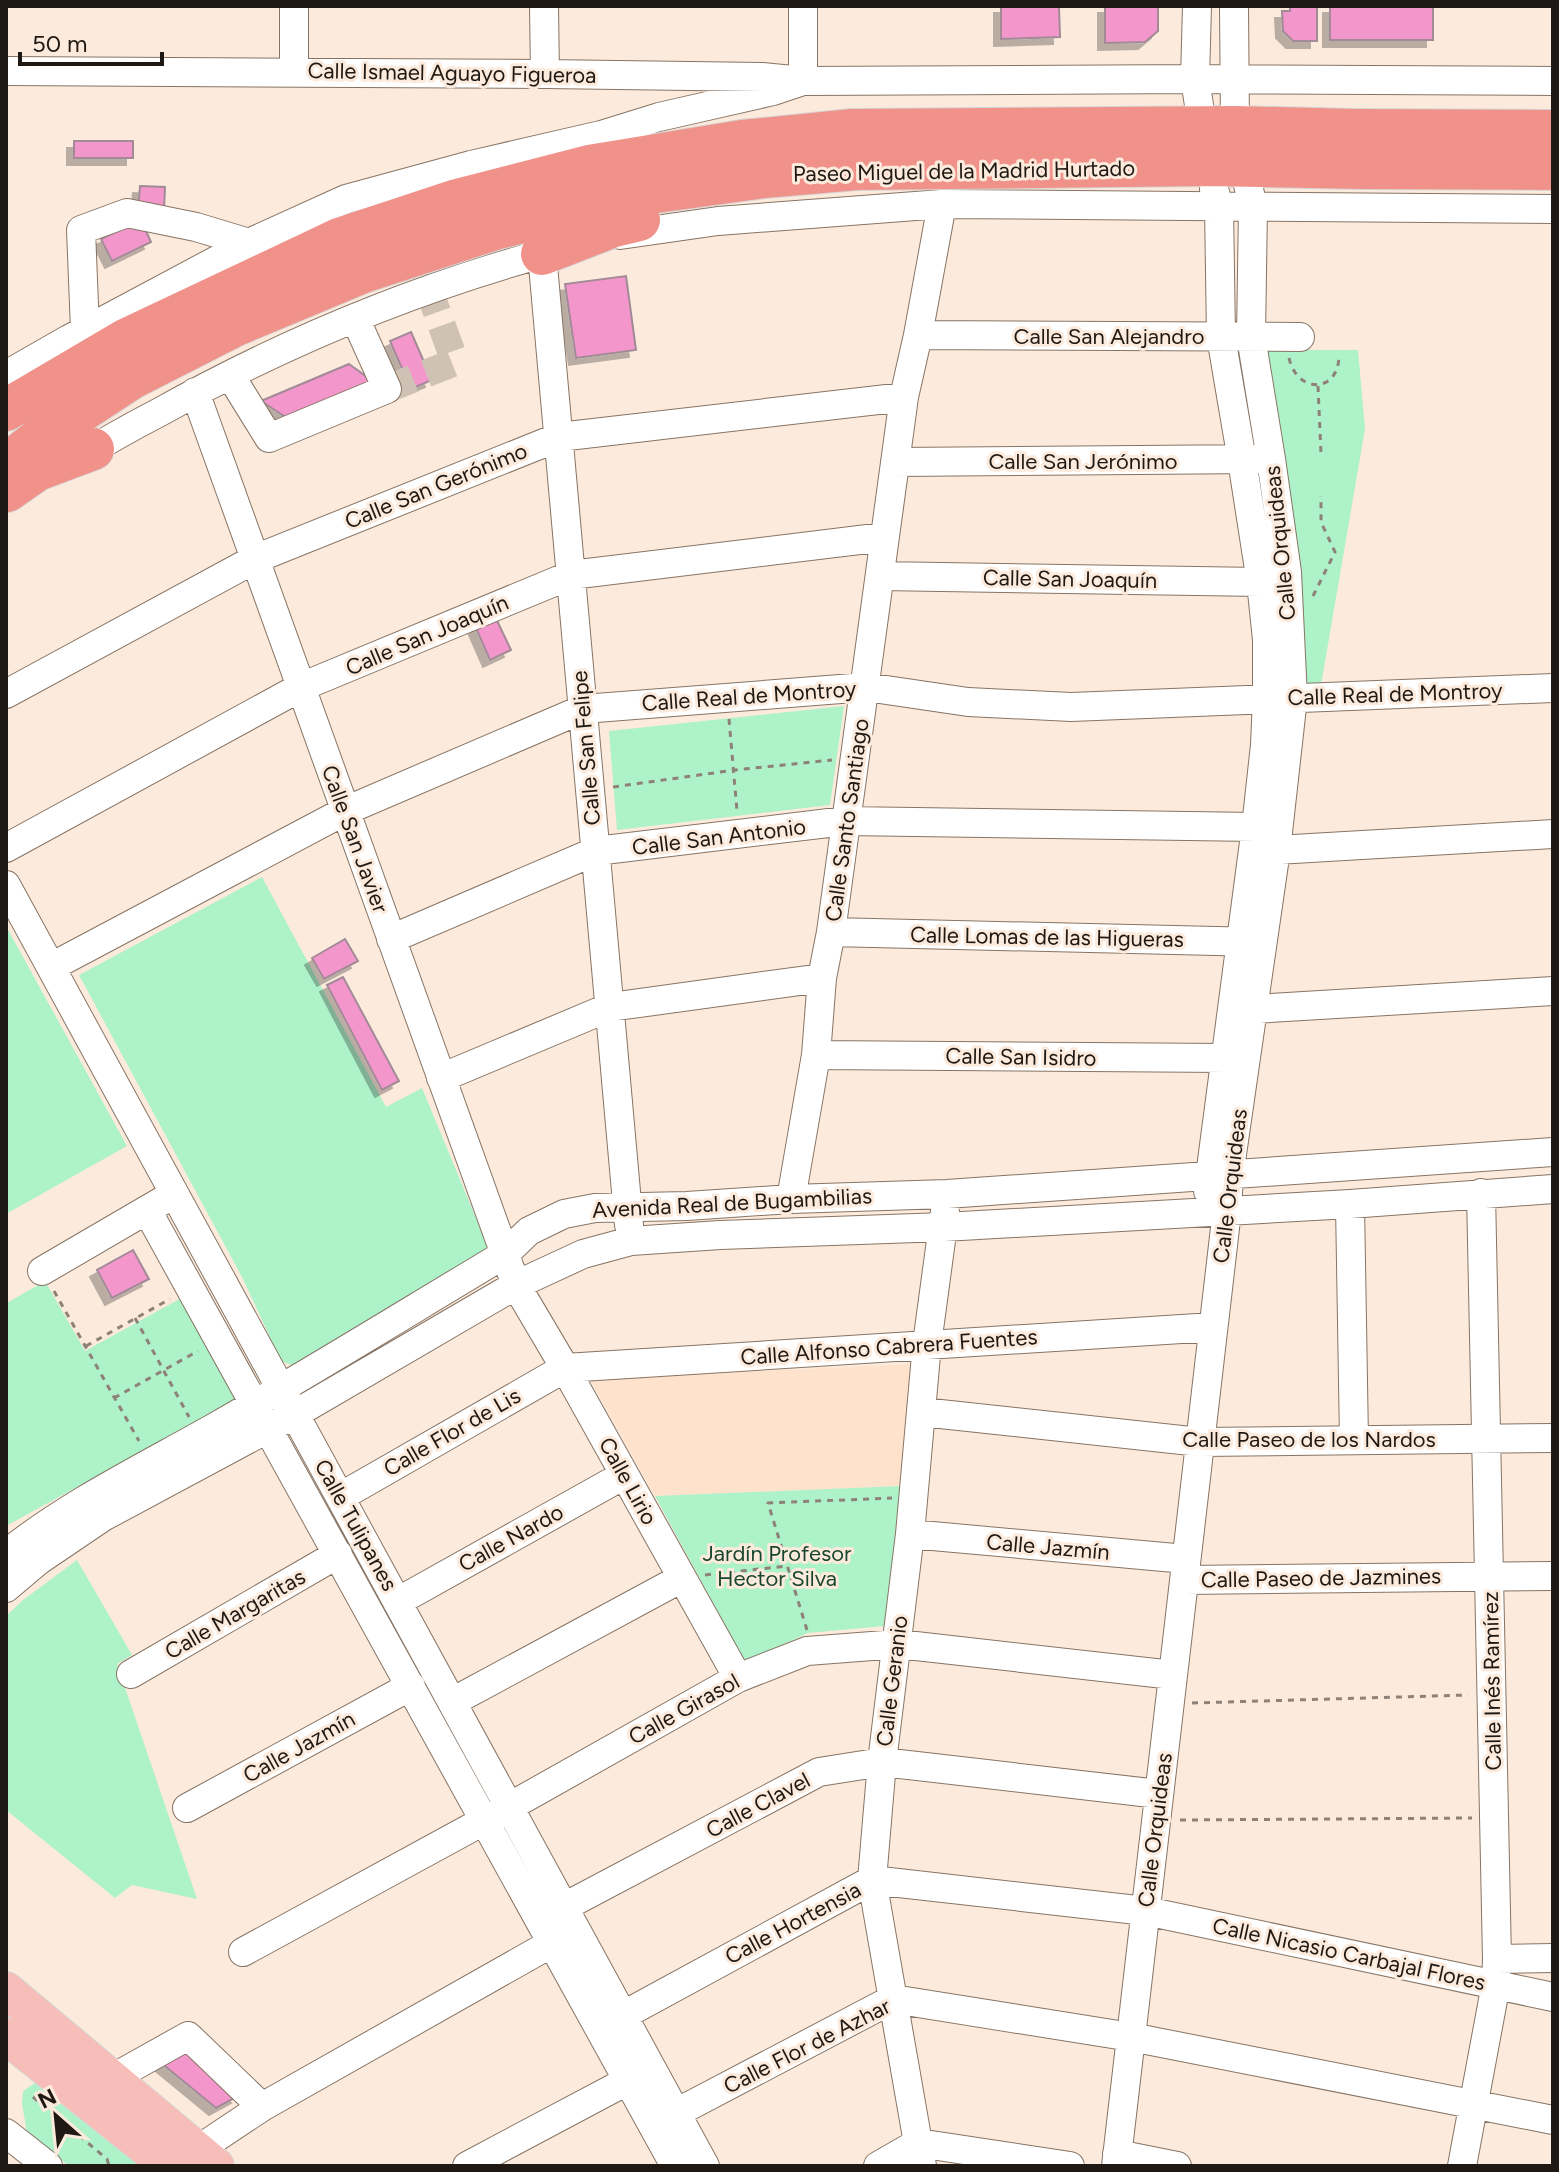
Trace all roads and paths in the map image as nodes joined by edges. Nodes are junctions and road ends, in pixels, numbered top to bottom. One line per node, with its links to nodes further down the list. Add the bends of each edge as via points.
1 (294, 6): 7 (street)
2 (544, 6): 8 (street)
3 (803, 6): 11 (street)
4 (1197, 6): 9 (street)
5 (1234, 6): 10 (street)
6 (6, 71): 7 (street, Calle Ismael Aguayo Figueroa)
7 (294, 72): 8 (street, Calle Ismael Aguayo Figueroa)
8 (545, 74): 11 (street, Calle Ismael Aguayo Figueroa)
9 (1195, 79): 10 (street); 11 (street); 17 (street)
10 (1234, 79): 12 (street); 17 (street)
11 (803, 81): 16 (street)
12 (1553, 81)
13 (1553, 107): 18 (highway, via 1393,118)
14 (991, 129): 16 (highway, via 851,113 746,115); 17 (highway, Paseo Miguel de la Madrid Hurtado); 41 (highway, Paseo Miguel de la Madrid Hurtado, via 852,130 742,141 589,166 457,200 339,239 246,282 125,340)
15 (1553, 131): 18 (highway, Paseo Miguel de la Madrid Hurtado)
16 (601, 135): 26 (street, via 346,199)
17 (1222, 146): 18 (highway, Paseo Miguel de la Madrid Hurtado); 19 (highway, Paseo Miguel de la Madrid Hurtado); 23 (street, Calle Orquideas); 24 (street, Calle Orquideas)
18 (1358, 149): 20 (highway, Paseo Miguel de la Madrid Hurtado); 21 (highway, via 1433,181)
19 (857, 169): 27 (highway, via 614,226); 48 (highway, Paseo Miguel de la Madrid Hurtado, via 627,196 498,228 363,272 236,325 132,378)
20 (1553, 169)
21 (1553, 189)
22 (942, 204): 23 (street); 27 (street, via 718,221 601,238); 30 (street, Calle Santo Santiago)
23 (1219, 206): 24 (street); 31 (street, Calle Orquideas)
24 (1253, 207): 25 (street); 32 (street, Calle Orquideas)
25 (1553, 209)
26 (249, 243): 29 (street); 29 (street, via 127,213 81,230)
27 (542, 254): 28 (street); 42 (street, Calle San Felipe)
28 (355, 318): 36 (street); 36 (street, via 387,389 269,438)
29 (77, 334): 35 (street); 37 (highway)
30 (918, 335): 31 (street, Calle San Alejandro); 40 (street, Calle Santo Santiago)
31 (1221, 337): 32 (street, Calle San Alejandro); 46 (street, Calle Orquideas)
32 (1251, 337): 33 (street, Calle San Alejandro); 45 (street, Calle Orquideas)
33 (1294, 346): 38 (path, via 1291,367 1298,377)
34 (1339, 355): 38 (path, via 1336,374)
35 (6, 375)
36 (230, 375): 39 (street)
37 (6, 386)
38 (1318, 386): 44 (path)
39 (195, 392): 43 (street); 53 (street, Calle San Javier)
40 (904, 397): 42 (street, Calle San Gerónimo); 47 (street, Calle Santo Santiago)
41 (6, 410)
42 (559, 437): 53 (street, Calle San Gerónimo); 54 (street, Calle San Felipe)
43 (93, 449): 49 (highway, via 37,470); 51 (street)
44 (1321, 454)
45 (1271, 459): 46 (street, Calle San Jerónimo); 62 (street, Calle Orquideas, via 1287,572)
46 (1242, 460): 47 (street, Calle San Jerónimo); 56 (street, Calle Orquideas)
47 (895, 462): 52 (street, Calle Santo Santiago)
48 (6, 465)
49 (6, 491)
50 (1321, 496): 57 (path, via 1321,522 1335,552)
51 (6, 509)
52 (884, 537): 54 (street, Calle San Joaquín); 55 (street, Calle Santo Santiago)
53 (255, 559): 58 (street, Calle San Javier); 61 (street, Calle San Gerónimo)
54 (571, 575): 58 (street, Calle San Joaquín); 63 (street, Calle San Felipe)
55 (880, 576): 56 (street, Calle San Joaquín); 59 (street, Calle Santo Santiago)
56 (1261, 582): 62 (street, Calle Orquideas)
57 (1313, 596)
58 (301, 687): 68 (street, Calle San Javier); 73 (street, Calle San Joaquín)
59 (866, 687): 62 (street, Calle Real de Montroy, via 968,702 1071,707); 63 (street, Calle Real de Montroy); 69 (street, Calle Santo Santiago)
60 (1553, 688): 62 (street, Calle Real de Montroy)
61 (6, 694)
62 (1280, 698): 71 (street, Calle Orquideas, via 1265,745); 74 (street, Calle Orquideas)
63 (583, 709): 68 (street, Calle Real de Montroy); 75 (street, Calle San Felipe)
64 (728, 711): 66 (path)
65 (842, 759): 66 (path)
66 (735, 770): 67 (path); 70 (path)
67 (609, 788)
68 (345, 811): 78 (street, Calle San Javier); 80 (street, Calle Real de Montroy)
69 (845, 821): 71 (street, Calle San Antonio); 75 (street, Calle San Antonio); 77 (street, Calle Santo Santiago)
70 (738, 822)
71 (1256, 827): 79 (street, Calle Orquideas)
72 (1553, 834): 74 (street)
73 (6, 848)
74 (1276, 850): 79 (street, Calle Orquideas)
75 (596, 851): 78 (street, Calle San Antonio); 83 (street, Calle San Felipe)
76 (6, 885): 80 (street, Calle Tulipanes)
77 (831, 932): 79 (street, Calle Lomas de las Higueras); 81 (street, Calle Santo Santiago)
78 (391, 939): 87 (street, Calle San Javier)
79 (1251, 941): 84 (street, Calle Orquideas); 86 (street, Calle Orquideas)
80 (51, 967): 92 (street, Calle Tulipanes)
81 (822, 978): 83 (street); 85 (street, Calle Santo Santiago)
82 (1553, 991): 84 (street)
83 (610, 1007): 87 (street); 96 (street, Calle San Felipe)
84 (1254, 1009): 89 (street, Calle Orquideas)
85 (816, 1055): 86 (street, Calle San Isidro); 94 (street, Calle Santo Santiago)
86 (1227, 1058): 89 (street, Calle Orquideas)
87 (441, 1078): 101 (street, Calle San Javier)
88 (1553, 1152): 89 (street, Avenida Real de Bugambilias)
89 (1219, 1176): 93 (street, Avenida Real de Bugambilias); 98 (street, Calle Orquideas)
90 (1553, 1189): 91 (street, Avenida Real de Bugambilias)
91 (1481, 1193): 95 (street, Avenida Real de Bugambilias); 118 (street, Calle Inés Ramírez)
92 (175, 1194): 97 (street); 113 (street, Calle Tulipanes)
93 (947, 1194): 94 (street, Avenida Real de Bugambilias); 99 (street, Calle Geranio)
94 (791, 1199): 96 (street, Avenida Real de Bugambilias)
95 (1350, 1204): 98 (street, Avenida Real de Bugambilias); 120 (street)
96 (628, 1208): 100 (street, Calle San Felipe); 101 (street, Avenida Real de Bugambilias, via 564,1214 529,1231)
97 (147, 1210): 102 (street); 104 (street, Calle Tulipanes)
98 (1217, 1212): 99 (street, Avenida Real de Bugambilias); 106 (street, Calle Orquideas)
99 (944, 1227): 100 (street, Avenida Real de Bugambilias); 107 (street, Calle Geranio)
100 (631, 1241): 103 (street, Avenida Real de Bugambilias, via 583,1254)
101 (505, 1254): 103 (street, Calle San Javier); 113 (street, Avenida Real de Bugambilias)
102 (42, 1271): 108 (path)
103 (516, 1285): 110 (street, Calle Lirio); 113 (street, Avenida Real de Bugambilias)
104 (191, 1287): 105 (path); 115 (street, Calle Tulipanes)
105 (135, 1318): 108 (path); 111 (path)
106 (1213, 1327): 107 (street, Calle Alfonso Cabrera Fuentes); 121 (street, Calle Orquideas)
107 (927, 1344): 110 (street, Calle Alfonso Cabrera Fuentes); 114 (street, Calle Geranio)
108 (85, 1346): 112 (path)
109 (198, 1351): 111 (path)
110 (565, 1368): 122 (street, Calle Lirio); 123 (street, Calle Flor de Lis)
111 (164, 1370): 112 (path); 116 (path)
112 (114, 1398): 119 (path)
113 (288, 1401): 115 (street, Avenida Real de Bugambilias); 123 (street, Calle Tulipanes)
114 (922, 1412): 121 (street, Calle Paseo de los Nardos); 126 (street, Calle Geranio)
115 (261, 1416): 125 (street, Avenida Real de Bugambilias); 128 (street, Calle Tulipanes)
116 (195, 1427)
117 (1553, 1438): 118 (street, Calle Paseo de los Nardos)
118 (1486, 1439): 120 (street, Calle Paseo de los Nardos); 132 (street, Calle Inés Ramírez)
119 (138, 1440)
120 (1354, 1440): 121 (street, Calle Paseo de los Nardos)
121 (1200, 1442): 130 (street, Calle Orquideas)
122 (624, 1475): 133 (street, Calle Lirio); 135 (street, Calle Nardo)
123 (340, 1497): 135 (street, Calle Tulipanes)
124 (900, 1497): 129 (path, via 768,1503)
125 (84, 1515): 127 (street, Avenida Real de Bugambilias, via 30,1535); 134 (street, Avenida Real de Bugambilias)
126 (910, 1534): 130 (street, Calle Jazmín); 137 (street, Calle Geranio)
127 (6, 1554)
128 (338, 1554): 138 (street, Calle Margaritas); 141 (street, Calle Tulipanes)
129 (787, 1566): 133 (path); 136 (path)
130 (1185, 1570): 132 (street, Calle Paseo de Jazmines); 139 (street, Calle Orquideas)
131 (1553, 1576): 132 (street, Calle Paseo de Jazmines)
132 (1489, 1577): 142 (street, Calle Inés Ramírez)
133 (682, 1578): 140 (street, Calle Lirio); 143 (street)
134 (6, 1588)
135 (397, 1602): 143 (street, Calle Tulipanes)
136 (808, 1633)
137 (898, 1644): 139 (street, Calle Girasol); 140 (street, Calle Girasol, via 807,1651); 145 (street, Calle Geranio)
138 (131, 1674)
139 (1173, 1675): 144 (street, Calle Orquideas)
140 (738, 1678): 148 (street, Calle Girasol)
141 (411, 1686): 147 (street, Calle Jazmín); 148 (street, Calle Tulipanes)
142 (1492, 1694): 144 (path); 149 (street, Calle Inés Ramírez)
143 (452, 1702): 148 (street, Calle Tulipanes)
144 (1170, 1704): 146 (street, Calle Orquideas)
145 (882, 1762): 146 (street, Calle Clavel); 150 (street, Calle Geranio); 151 (street, Calle Clavel, via 819,1772)
146 (1157, 1807): 149 (path); 152 (street, Calle Orquideas)
147 (187, 1808)
148 (497, 1813): 151 (street, Calle Tulipanes); 153 (street, Calle Tulipanes); 154 (street, Calle Girasol)
149 (1495, 1818): 156 (street, Calle Inés Ramírez)
150 (872, 1880): 152 (street, Calle Hortensia); 159 (street, Calle Geranio); 160 (street, Calle Hortensia)
151 (564, 1907): 160 (street, Calle Tulipanes)
152 (1146, 1911): 156 (street, Calle Nicasio Carbajal Flores); 162 (street, Calle Orquideas)
153 (552, 1943): 160 (street, Calle Tulipanes); 167 (street)
154 (243, 1952)
155 (1553, 1958): 156 (street)
156 (1497, 1972): 158 (street, Calle Nicasio Carbajal Flores); 166 (street, Calle Inés Ramírez)
157 (6, 1990): 164 (main road)
158 (1553, 1997)
159 (893, 1999): 162 (street, Calle Flor de Azhar); 168 (street, Calle Flor de Azhar); 171 (street, Calle Geranio)
160 (611, 2022): 163 (street, Calle Tulipanes)
161 (6, 2036): 173 (main road)
162 (1131, 2037): 166 (street, Calle Flor de Azhar); 172 (street, Calle Orquideas)
163 (640, 2074): 168 (street, Calle Tulipanes); 176 (street); 177 (street, Calle Tulipanes)
164 (113, 2078): 167 (street, via 188,2036); 173 (main road)
165 (33, 2097): 175 (path)
166 (1475, 2104): 169 (street, Calle Flor de Azhar); 182 (street, Calle Inés Ramírez)
167 (262, 2107): 173 (street)
168 (676, 2113): 178 (street, Calle Tulipanes)
169 (1553, 2120)
170 (6, 2133): 174 (street)
171 (920, 2154): 179 (street); 180 (street)
172 (1116, 2160): 181 (street)
173 (188, 2162)
174 (48, 2166)
175 (109, 2166)
176 (467, 2166)
177 (675, 2166)
178 (705, 2166)
179 (878, 2166)
180 (1070, 2166)
181 (1177, 2166)
182 (1462, 2166)

